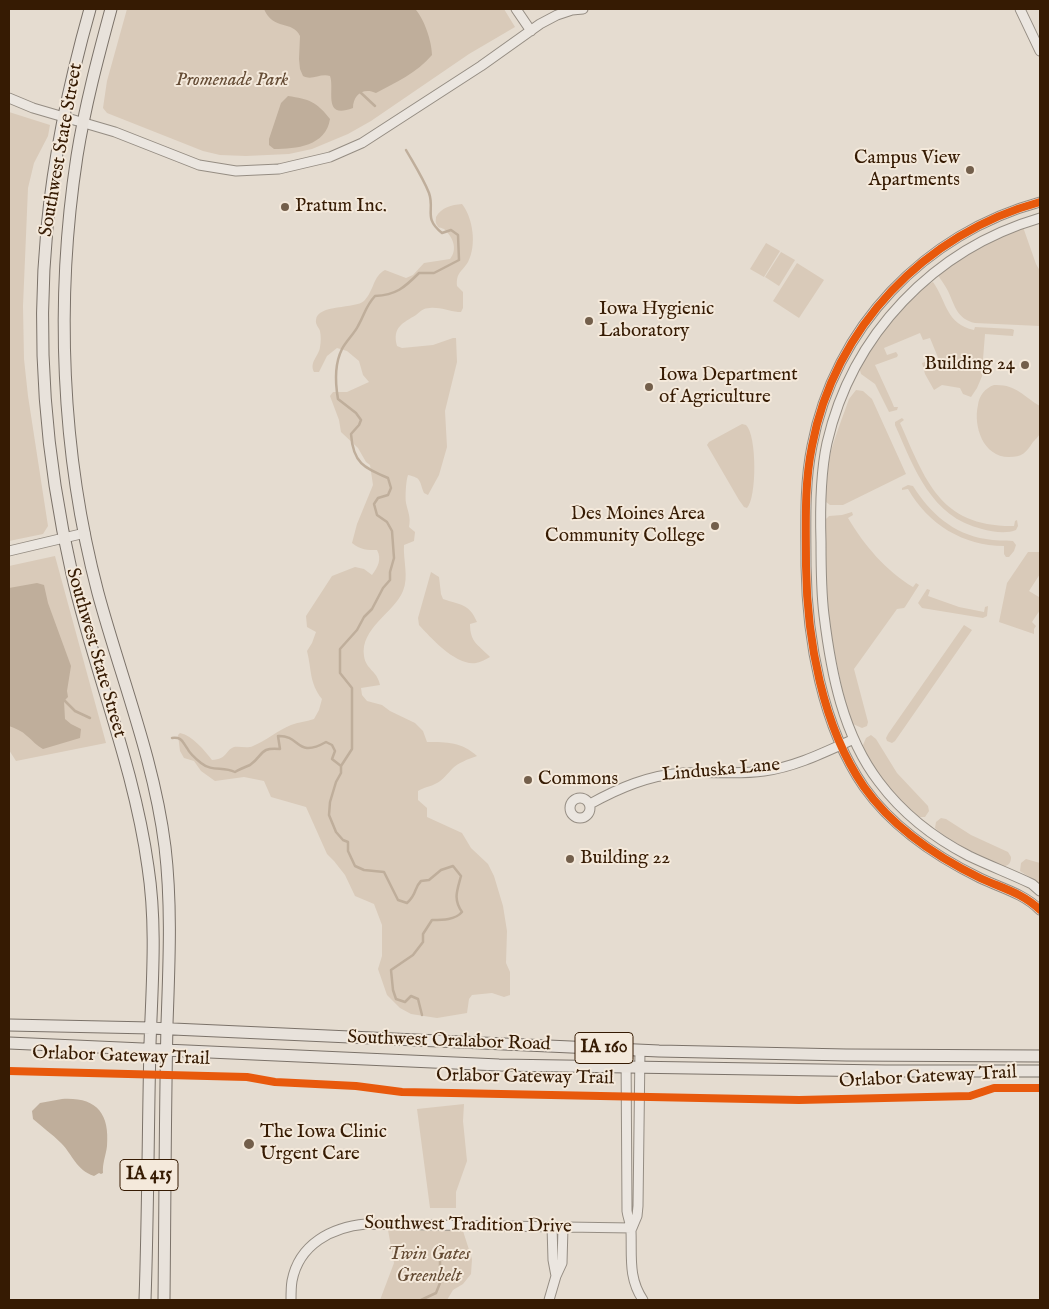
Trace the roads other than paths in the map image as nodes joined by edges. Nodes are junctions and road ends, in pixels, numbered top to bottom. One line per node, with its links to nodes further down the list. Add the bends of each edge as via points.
1 (90, 9): 12 (main road, Southwest State Street)
2 (106, 9): 9 (main road)
3 (111, 9): 9 (main road, Southwest State Street)
4 (516, 9): 8 (street)
5 (572, 9): 6 (street); 8 (street)
6 (583, 9)
7 (1020, 9): 10 (street)
8 (531, 31): 13 (street, via 362,143 330,157 293,167 263,171 212,168 185,161)
9 (103, 37): 13 (main road, Southwest State Street)
10 (1040, 50)
11 (9, 98): 12 (street)
12 (64, 116): 13 (street); 17 (main road, Southwest State Street, via 53,178 43,279 48,434)
13 (83, 121): 16 (main road, Southwest State Street, via 69,219 64,351 72,449)
14 (1040, 202): 20 (street, via 1004,214 962,235 906,276 862,327 825,397 814,432 808,473 806,579 816,660)
15 (1040, 218): 19 (street, via 1006,229 955,256 916,287 884,322 863,352 840,401 822,475 821,581 831,660)
16 (85, 533): 17 (street); 26 (main road, Southwest State Street, via 98,594 144,744 162,829 169,884)
17 (64, 538): 18 (street); 25 (main road, Southwest State Street, via 85,624 131,779 145,847 154,918)
18 (9, 550)
19 (854, 739): 20 (street, Linduska Lane); 22 (street, via 882,787 926,829 956,849 1032,884)
20 (840, 745): 21 (street, Linduska Lane, via 762,772 685,773 646,779); 23 (street, via 865,788 903,830 949,862 1015,892)
21 (590, 804)
22 (1040, 891)
23 (1040, 910)
24 (9, 1025): 25 (main road, Southwest Oralabor Road)
25 (151, 1028): 26 (main road, Southwest Oralabor Road); 28 (main road, Southwest State Street)
26 (167, 1029): 29 (main road, Southwest Oralabor Road / IA 160); 30 (main road, Southwest State Street / IA 415)
27 (9, 1043): 28 (main road, Southwest Oralabor Road)
28 (150, 1049): 30 (main road, Southwest Oralabor Road / IA 160); 40 (main road, Southwest State Street / IA 415)
29 (626, 1049): 31 (main road, Southwest Oralabor Road / IA 160); 33 (street)
30 (168, 1050): 33 (main road, Southwest Oralabor Road / IA 160, via 499,1065); 41 (main road, Southwest State Street / IA 415)
31 (640, 1050): 32 (main road, Southwest Oralabor Road / IA 160); 34 (street)
32 (1040, 1056)
33 (626, 1067): 34 (main road, Southwest Oralabor Road / IA 160); 38 (street, via 627,1211)
34 (640, 1068): 35 (main road, Southwest Oralabor Road / IA 160); 38 (street, via 638,1206)
35 (1040, 1071)
36 (552, 1226): 37 (street, Southwest Tradition Drive); 39 (street); 42 (street, Southwest Tradition Drive, via 346,1226 313,1243 300,1259 292,1280)
37 (563, 1227): 38 (street, Southwest Tradition Drive); 39 (street, via 562,1263)
38 (632, 1228): 44 (street, via 631,1266 636,1290)
39 (556, 1276): 43 (street)
40 (145, 1300)
41 (164, 1300)
42 (291, 1300)
43 (549, 1300)
44 (643, 1300)

